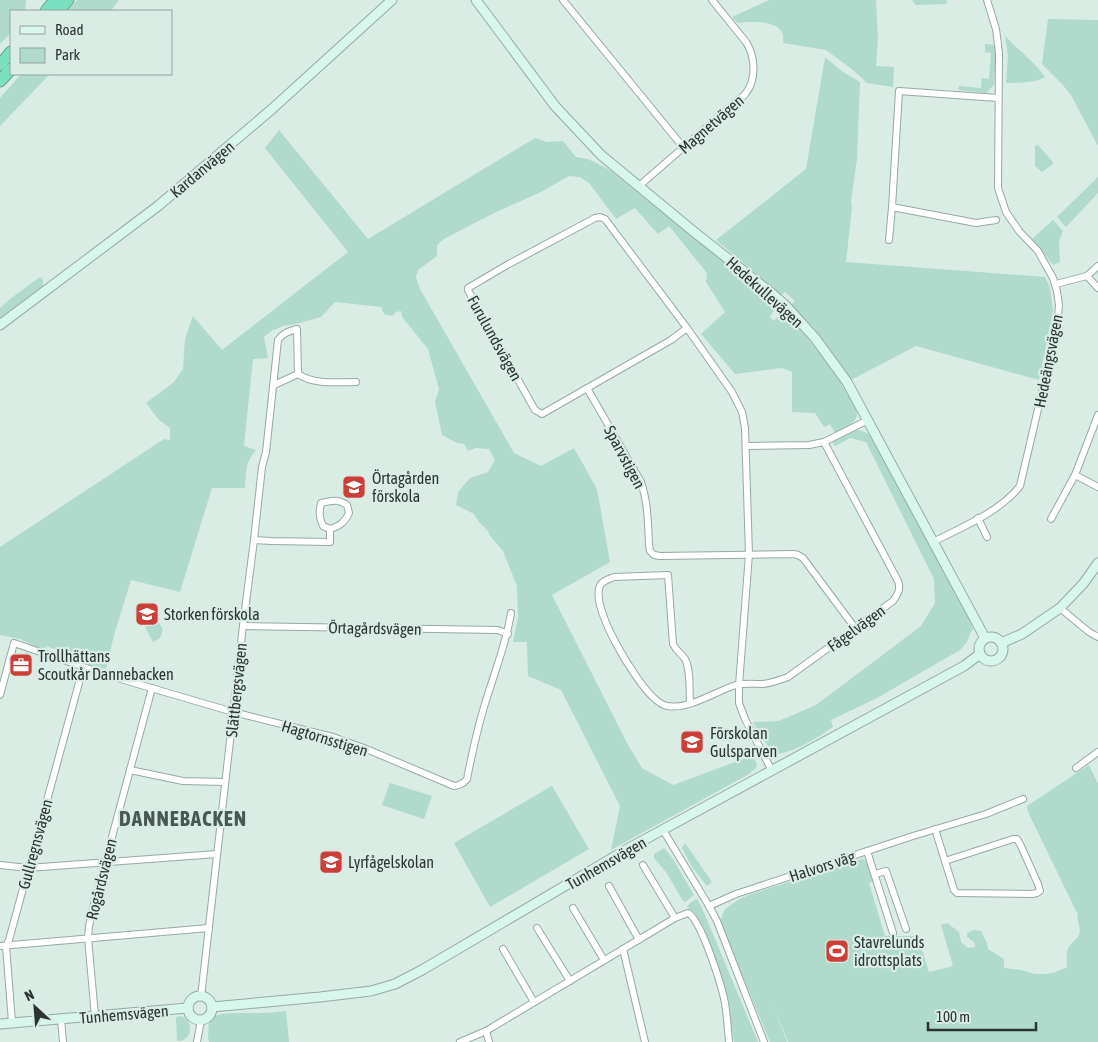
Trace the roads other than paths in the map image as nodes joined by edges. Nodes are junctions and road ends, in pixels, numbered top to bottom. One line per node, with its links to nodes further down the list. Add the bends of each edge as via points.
1 (55, 0): 8 (highway)
2 (68, 0): 9 (highway)
3 (392, 0): 24 (street, Kardanvägen, via 158,206)
4 (476, 0): 16 (street, Hedekullevägen, via 578,132)
5 (563, 0): 15 (street)
6 (712, 0): 15 (street, Magnetvägen, via 750,48 753,71 747,92)
7 (987, 0): 14 (street, Hedeängsvägen, via 998,40)
8 (47, 10)
9 (60, 10)
10 (10, 53): 11 (highway)
11 (0, 65)
12 (10, 70): 13 (highway)
13 (0, 82)
14 (998, 98): 17 (street, via 900,91); 22 (street, Hedeängsvägen, via 997,176 1002,201 1006,212 1038,252)
15 (684, 147): 16 (street, Magnetvägen)
16 (639, 186): 31 (street, Hedekullevägen, via 785,305 831,359)
17 (892, 207): 18 (street, via 976,223); 19 (street)
18 (996, 220)
19 (889, 240)
20 (1098, 266): 21 (street)
21 (1087, 276): 22 (street); 23 (street)
22 (1056, 284): 36 (street, Hedeängsvägen, via 1059,305 1057,328 1020,486 1006,502)
23 (1098, 288)
24 (0, 325)
25 (687, 328): 29 (street, Furulundsvägen); 29 (street, Furulundsvägen, via 605,219 600,217 470,286 470,294 535,410 542,414); 33 (street, Furulundsvägen, via 732,392 742,412)
26 (298, 374): 27 (street, via 314,380); 28 (street); 28 (street, Slättbergsvägen, via 297,329 288,331 278,340)
27 (356, 382)
28 (274, 385): 40 (street, Slättbergsvägen)
29 (586, 388): 42 (street, Sparvstigen, via 641,482 647,506 650,551 654,556)
30 (1098, 415): 34 (street)
31 (868, 420): 32 (street); 41 (street, Hedekullevägen)
32 (824, 442): 33 (street, via 809,446); 47 (street, Fågelvägen, via 900,587 893,601)
33 (746, 446): 42 (street, Furulundsvägen)
34 (1075, 475): 35 (street); 37 (street)
35 (1098, 487)
36 (978, 518): 39 (street); 41 (street, Hedeängsvägen)
37 (1051, 519)
38 (330, 529): 38 (street, via 346,521 350,512 340,501 321,503 320,519 323,526); 40 (street, via 330,542)
39 (987, 537)
40 (254, 540): 46 (street, Slättbergsvägen)
41 (933, 542): 50 (street, Hedekullevägen)
42 (749, 554): 47 (street, via 798,555 803,558); 54 (street, Furulundsvägen)
43 (1098, 563): 44 (street)
44 (1060, 608): 49 (street); 51 (street, via 1022,634)
45 (511, 613): 48 (street, Hagtornsstigen)
46 (243, 626): 48 (street, Örtagårdsvägen, via 498,630); 58 (street, Slättbergsvägen)
47 (855, 628): 54 (street, Fågelvägen, via 788,677 771,683)
48 (508, 634): 58 (street, Hagtornsstigen, via 489,689 467,779 458,786 364,748)
49 (1098, 636)
50 (985, 638): 51 (street, via 994,637); 52 (street, via 979,645)
51 (1001, 642): 52 (street, via 1002,652 997,659 987,660)
52 (980, 654): 62 (street, Tunhemsvägen, via 964,666)
53 (83, 668): 55 (street, Hagtornsstigen); 56 (street, Hagtornsstigen, via 14,643); 73 (street, Gullregnsvägen)
54 (739, 685): 57 (street); 62 (street, Furulundsvägen, via 739,703 745,719)
55 (152, 688): 58 (street, Hagtornsstigen); 61 (street, Rogårdsvägen)
56 (0, 695)
57 (690, 703): 57 (street, via 666,705 654,699 630,667 610,632 600,605 598,594 607,580 668,575 673,644 689,667)
58 (233, 712): 63 (street, Slättbergsvägen)
59 (1098, 752): 60 (street)
60 (1076, 768)
61 (130, 770): 63 (street, via 183,781); 70 (street, Rogårdsvägen)
62 (772, 771): 66 (street, Tunhemsvägen)
63 (225, 782): 68 (street, Slättbergsvägen)
64 (1023, 799): 65 (street, Halvors väg)
65 (935, 829): 67 (street, Halvors väg); 69 (street)
66 (663, 830): 76 (street); 92 (street, Tunhemsvägen, via 395,984 320,998)
67 (867, 851): 74 (street); 76 (street, Halvors väg, via 736,894)
68 (217, 854): 70 (street); 79 (street, Slättbergsvägen)
69 (945, 860): 69 (street, via 957,893 1032,894 1040,891 1017,839)
70 (105, 863): 73 (street); 83 (street, Rogårdsvägen)
71 (0, 865): 73 (street)
72 (643, 865): 78 (street)
73 (28, 868): 85 (street, Gullregnsvägen, via 9,940)
74 (875, 874): 81 (street, via 886,871); 82 (street)
75 (609, 886): 84 (street)
76 (710, 906): 106 (street)
77 (573, 908): 88 (street)
78 (675, 918): 84 (street); 105 (street, via 688,913 699,928 725,1002)
79 (209, 928): 83 (street); 90 (street, Slättbergsvägen)
80 (537, 928): 89 (street)
81 (906, 929)
82 (893, 933)
83 (88, 938): 85 (street); 94 (street, Rogårdsvägen)
84 (639, 940): 87 (street)
85 (3, 946): 97 (street, Gullregnsvägen)
86 (502, 948): 91 (street)
87 (623, 949): 88 (street); 104 (street)
88 (604, 960): 89 (street)
89 (570, 981): 91 (street)
90 (201, 997): 92 (street); 93 (street, via 191,1001)
91 (534, 1002): 99 (street)
92 (212, 1007): 96 (street, via 208,1017)
93 (188, 1008): 94 (street, Tunhemsvägen); 96 (street, via 193,1018)
94 (94, 1016): 95 (street, Tunhemsvägen)
95 (61, 1019): 97 (street, Tunhemsvägen); 100 (street)
96 (201, 1020): 101 (street)
97 (12, 1022): 98 (street, Tunhemsvägen)
98 (0, 1024)
99 (486, 1031): 102 (street); 103 (street)
100 (63, 1042)
101 (197, 1042)
102 (460, 1042)
103 (489, 1042)
104 (645, 1042)
105 (729, 1042)
106 (764, 1042)

